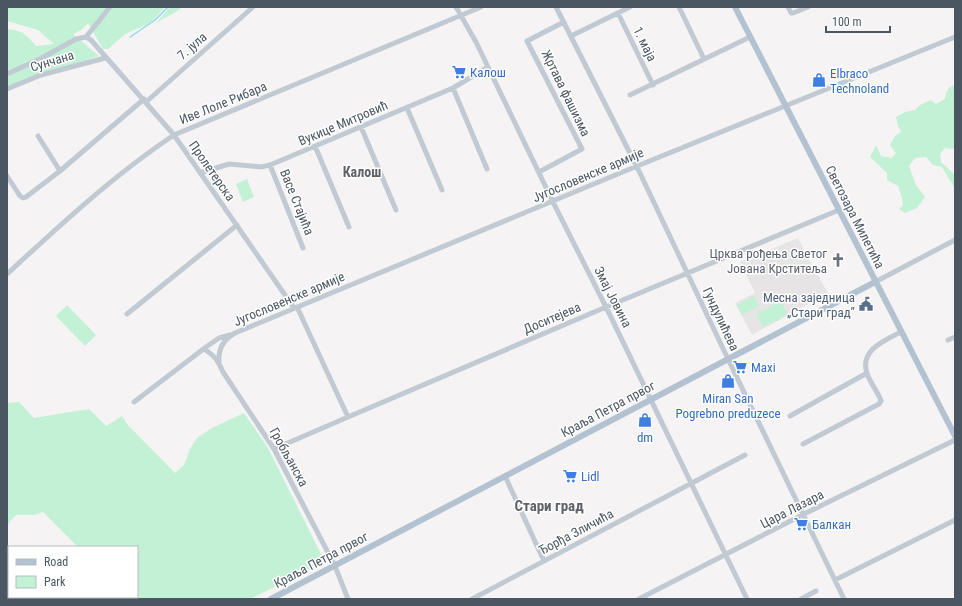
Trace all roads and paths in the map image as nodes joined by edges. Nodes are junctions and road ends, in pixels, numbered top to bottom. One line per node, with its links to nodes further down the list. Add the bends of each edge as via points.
1 (110, 7): 15 (street)
2 (253, 7): 26 (street, 7. јула)
3 (456, 7): 12 (street, Змај Јовина)
4 (481, 7): 12 (street, Иве Лоле Рибара)
5 (556, 7): 13 (street, Гундулићева)
6 (630, 7): 11 (street)
7 (679, 7): 19 (street)
8 (735, 7): 16 (main road, Светозара Милетића)
9 (788, 7): 10 (street, via 793,13)
10 (808, 7)
11 (618, 13): 14 (street); 22 (street, 1. маја)
12 (461, 16): 20 (street, Змај Јовина); 30 (street, Иве Лоле Рибара)
13 (564, 22): 14 (street, Гундулићева); 37 (street, Жртава фашизма, via 527,40 582,149)
14 (571, 36): 34 (street, Гундулићева)
15 (86, 37): 18 (street, Пролетерска); 21 (street, via 76,39)
16 (750, 37): 19 (street); 27 (main road, Светозара Милетића)
17 (955, 37): 27 (street, Југословенске армије)
18 (105, 58): 24 (street, Сунчана, via 41,75); 26 (street, Пролетерска)
19 (704, 59): 22 (street)
20 (488, 67): 23 (street, Вукице Митровић); 37 (street, Змај Јовина)
21 (7, 74)
22 (652, 84): 25 (street)
23 (453, 88): 28 (street, Вукице Митровић); 35 (street)
24 (7, 89)
25 (630, 95)
26 (145, 100): 30 (street, Пролетерска); 36 (street, 7. јула)
27 (786, 106): 34 (street, Југословенске армије); 43 (main road, Светозара Милетића)
28 (407, 108): 29 (street, Вукице Митровић); 40 (street)
29 (361, 127): 32 (street, Вукице Митровић); 42 (street)
30 (174, 135): 38 (street, Пролетерска); 49 (street, Иве Лоле Рибара, via 147,152)
31 (38, 136): 36 (street)
32 (315, 146): 33 (street, Вукице Митровић); 45 (street)
33 (270, 165): 38 (street, Вукице Митровић, via 261,167 229,164); 47 (street, Васе Стајића)
34 (636, 167): 41 (street, Југословенске армије); 48 (street, Гундулићева)
35 (487, 169)
36 (60, 171): 39 (street, 7. јула, via 23,198)
37 (539, 172): 41 (street, Змај Јовина)
38 (200, 173): 44 (street, Пролетерска)
39 (7, 176)
40 (442, 190)
41 (553, 202): 51 (street, Змај Јовина); 52 (street, Југословенске армије)
42 (396, 210)
43 (839, 210): 48 (street, Доситејева); 50 (main road, Светозара Милетића)
44 (237, 225): 52 (street, Пролетерска); 53 (street)
45 (350, 227)
46 (955, 240): 50 (street, Краља Петра првог)
47 (303, 248)
48 (687, 273): 51 (street, Доситејева); 59 (street, Гундулићева)
49 (7, 274)
50 (875, 282): 54 (main road, Светозара Милетића); 59 (main road, Краља Петра првог)
51 (606, 307): 62 (street, Змај Јовина); 65 (street, Доситејева)
52 (296, 308): 55 (street, Југословенске армије); 65 (street, Пролетерска)
53 (126, 314)
54 (901, 332): 61 (street, via 872,349 866,361); 66 (main road, Светозара Милетића)
55 (231, 335): 58 (street, Југословенске армије, via 219,338); 60 (street, Југословенске армије, via 224,342)
56 (955, 337): 57 (street)
57 (948, 340)
58 (204, 349): 60 (street); 63 (street, Југословенске армије)
59 (728, 359): 62 (main road, Краља Петра првог); 73 (street, Гундулићева)
60 (219, 362): 69 (street, Гробљанска)
61 (867, 373): 64 (street); 68 (street, via 880,398 879,404)
62 (651, 399): 71 (main road, Краља Петра првог); 72 (street, Змај Јовина)
63 (134, 402)
64 (790, 416)
65 (348, 417): 69 (street, Доситејева)
66 (955, 436)
67 (955, 440): 73 (street, Цара Лазара)
68 (804, 444)
69 (274, 449): 77 (street, Гробљанска)
70 (744, 455): 72 (street, Ђорђа Зличића)
71 (505, 476): 76 (street); 77 (main road, Краља Петра првог)
72 (691, 483): 75 (street, Змај Јовина); 76 (street, Ђорђа Зличића)
73 (804, 514): 75 (street, Цара Лазара); 78 (street, Гундулићева)
74 (955, 520): 78 (street)
75 (725, 555): 83 (street, Цара Лазара); 84 (street, Змај Јовина)
76 (544, 561): 82 (street, Ђорђа Зличића)
77 (334, 566): 80 (main road, Краља Петра првог); 81 (street, Гробљанска)
78 (835, 580): 86 (street, Гундулићева)
79 (816, 591): 85 (street)
80 (271, 599)
81 (348, 599)
82 (472, 599)
83 (639, 599)
84 (747, 599)
85 (801, 599)
86 (844, 599)

